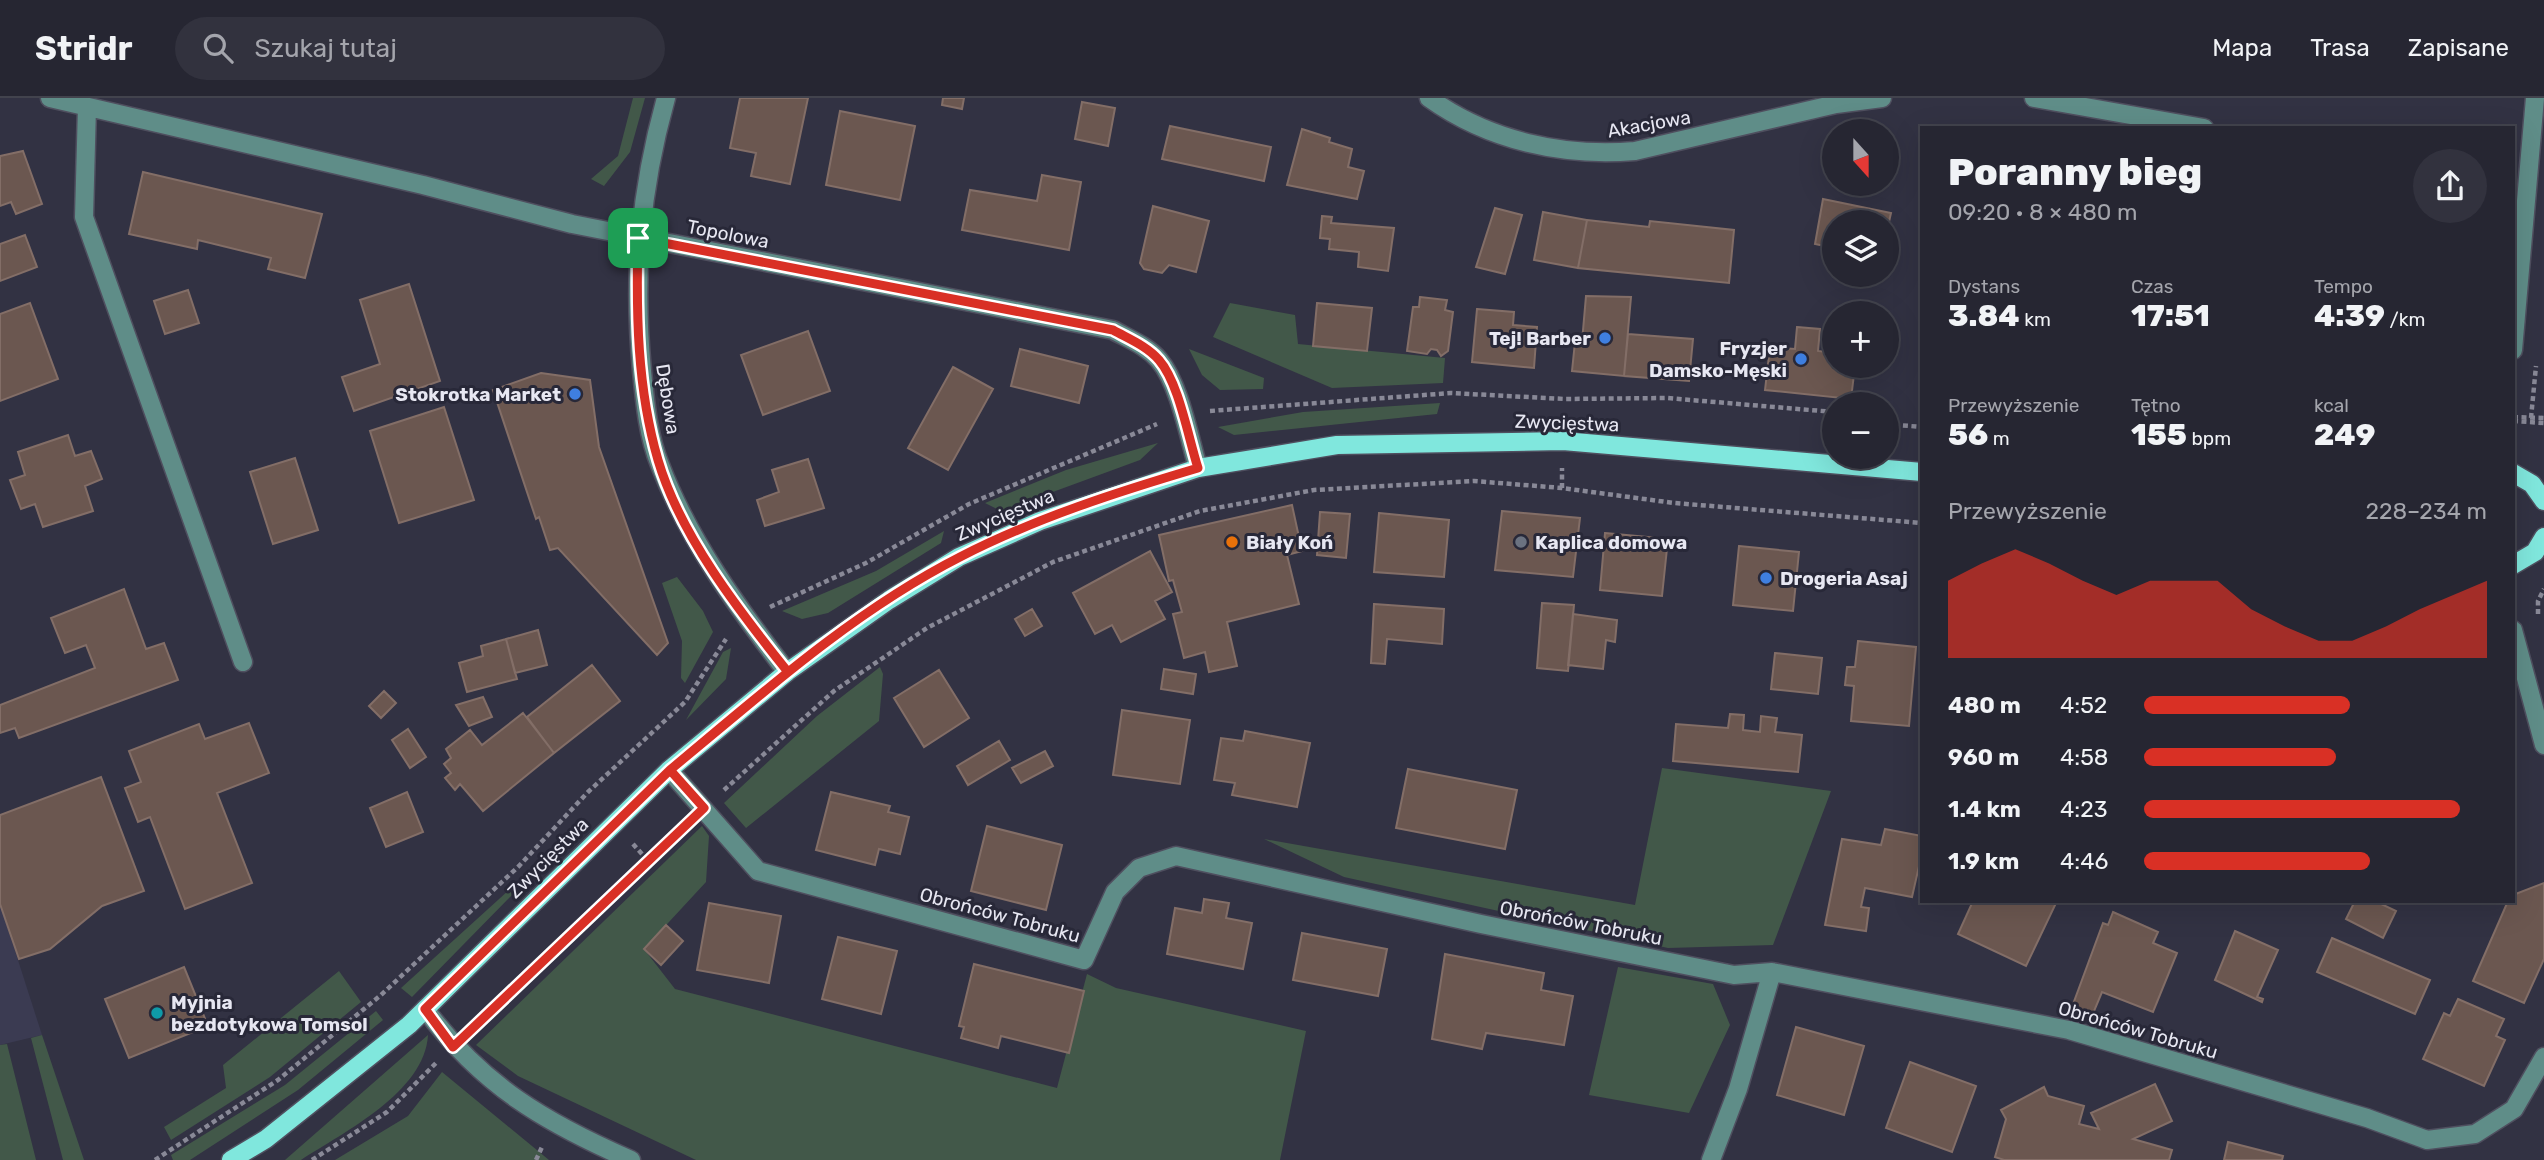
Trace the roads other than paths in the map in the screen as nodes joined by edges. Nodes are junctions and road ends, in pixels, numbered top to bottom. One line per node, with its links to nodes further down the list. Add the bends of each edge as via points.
1 (50, 98): 7 (street, Topolowa)
2 (666, 98): 10 (street, Dębowa, via 648,168)
3 (1429, 98): 4 (street, Akacjowa, via 1487,131 1542,147 1606,153 1635,151 1836,104)
4 (1882, 98)
5 (2034, 98): 8 (street)
6 (2535, 98): 9 (street)
7 (86, 107): 10 (street, Topolowa); 19 (street, via 84,217)
8 (2193, 126)
9 (2520, 183): 11 (street)
10 (638, 238): 12 (street, Topolowa, via 1113,330 1159,360 1170,378); 20 (street, Dębowa, via 636,313 645,399 659,463 684,522 748,622)
11 (2515, 302)
12 (1198, 468): 13 (main road, Zwycięstwa, via 1337,444 1563,441); 20 (main road, Zwycięstwa, via 1040,521 959,557)
13 (1920, 472)
14 (2515, 474): 15 (main road, via 2532,484)
15 (2544, 501)
16 (2544, 537): 17 (main road, via 2535,552)
17 (2515, 564)
18 (2515, 637): 21 (street)
19 (243, 662)
20 (788, 672): 22 (main road, Zwycięstwa)
21 (2544, 745)
22 (670, 770): 23 (street, Obrońców Tobruku, via 758,871 1084,960 1115,892 1139,868 1176,856 1734,975); 24 (main road, Zwycięstwa)
23 (1772, 972): 25 (street, Obrońców Tobruku, via 2069,1030 2427,1140 2475,1134 2514,1109); 28 (street, via 1738,1089)
24 (425, 1009): 26 (main road, Zwycięstwa, via 266,1139); 27 (street, via 453,1047 505,1092 565,1131)
25 (2544, 1057)
26 (232, 1160)
27 (631, 1160)
28 (1711, 1160)

